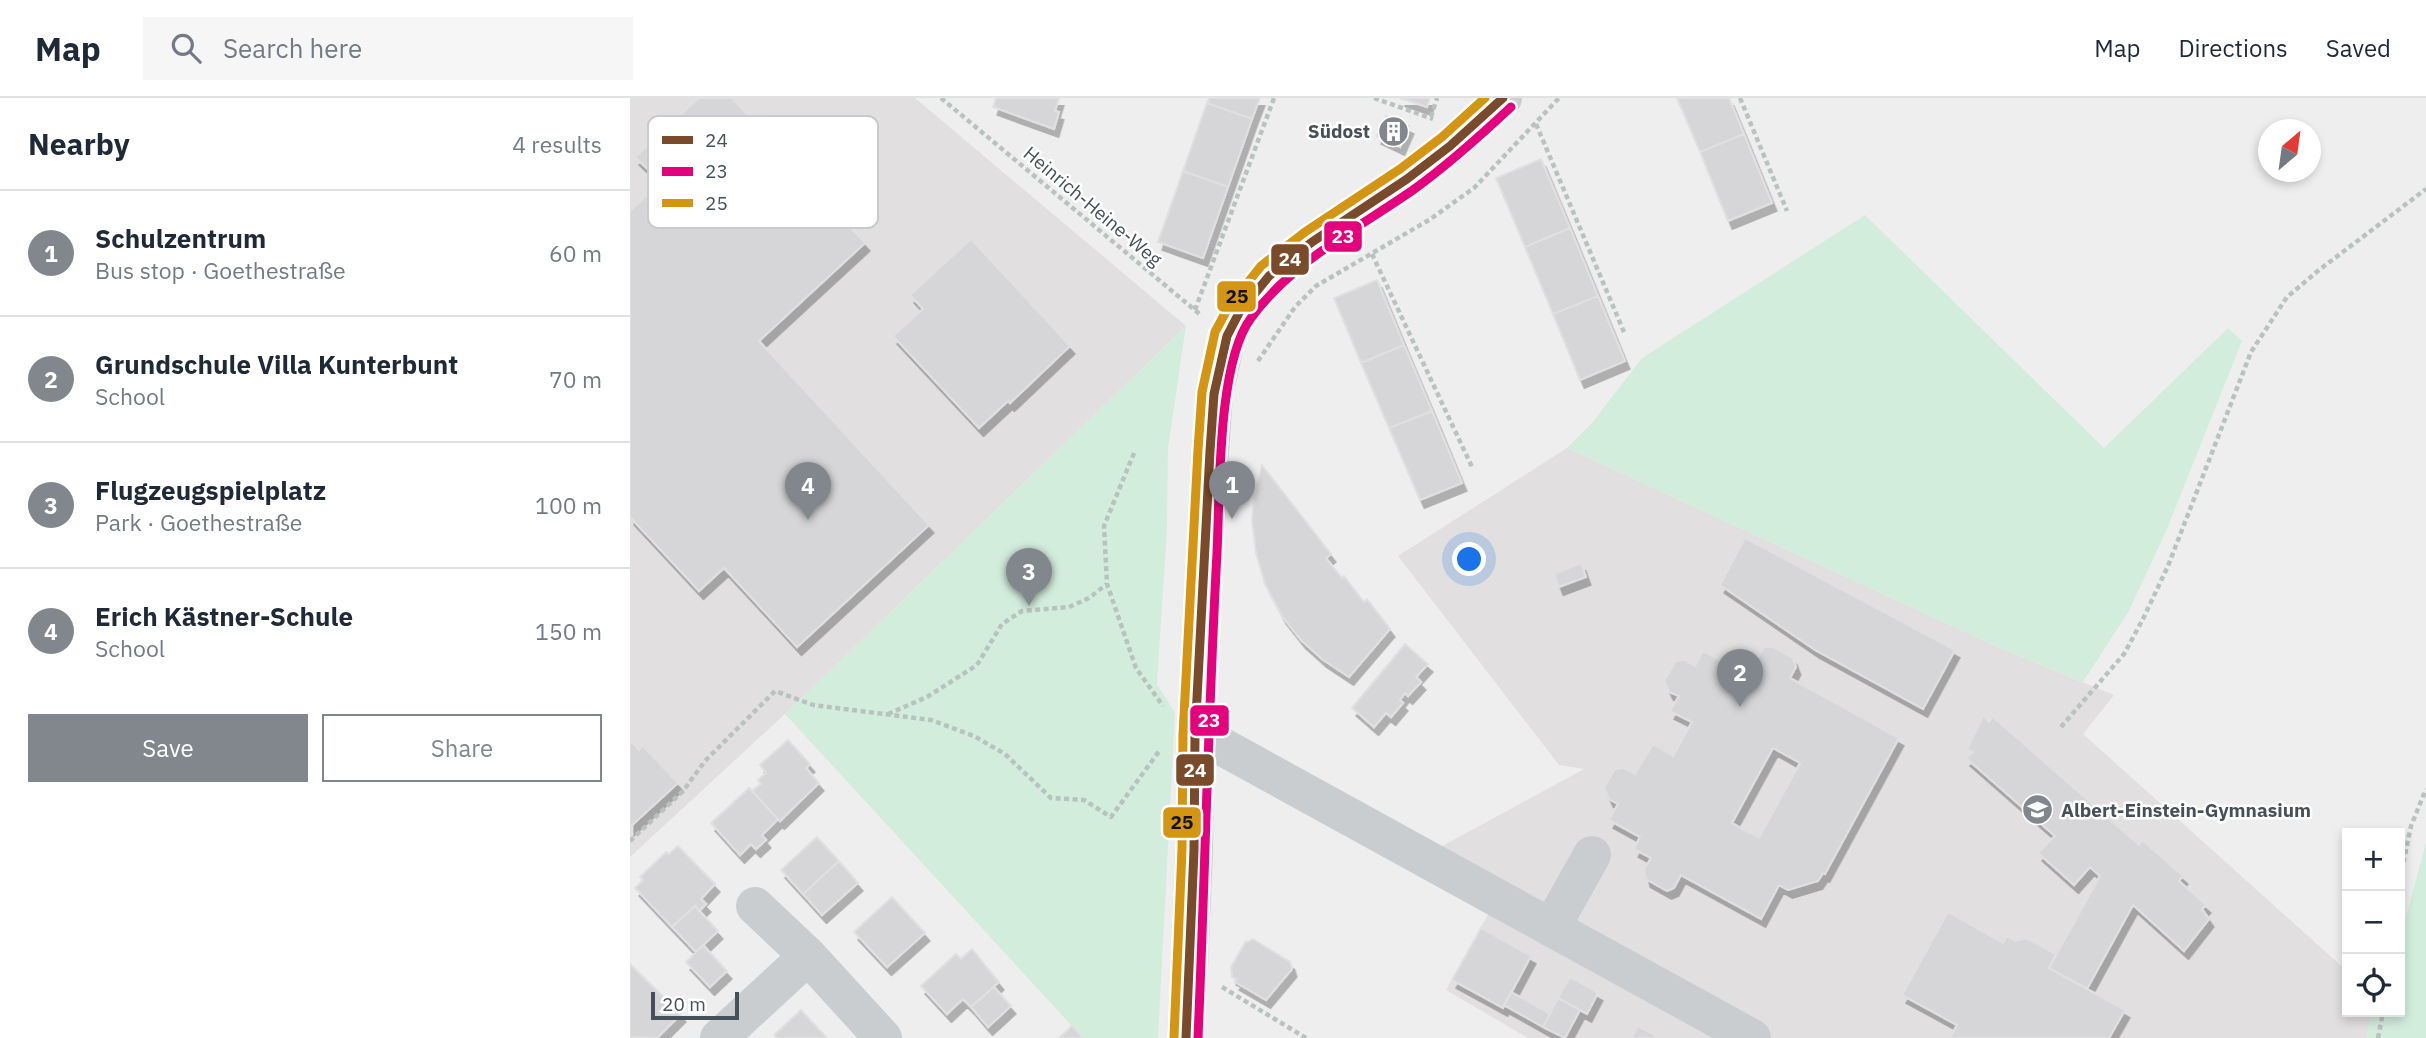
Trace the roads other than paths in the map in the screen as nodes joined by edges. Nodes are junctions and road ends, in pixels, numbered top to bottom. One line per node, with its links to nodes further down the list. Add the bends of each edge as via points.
1 (1503, 98): 2 (street, via 1407,179 1278,268 1251,295 1227,336 1214,394)
2 (1186, 731): 5 (street); 9 (street, via 1194,850)
3 (1592, 855): 5 (street)
4 (755, 906): 6 (street)
5 (1551, 928): 10 (street)
6 (808, 956): 7 (street); 8 (street)
7 (719, 1038)
8 (883, 1038)
9 (1186, 1038)
10 (1752, 1038)

